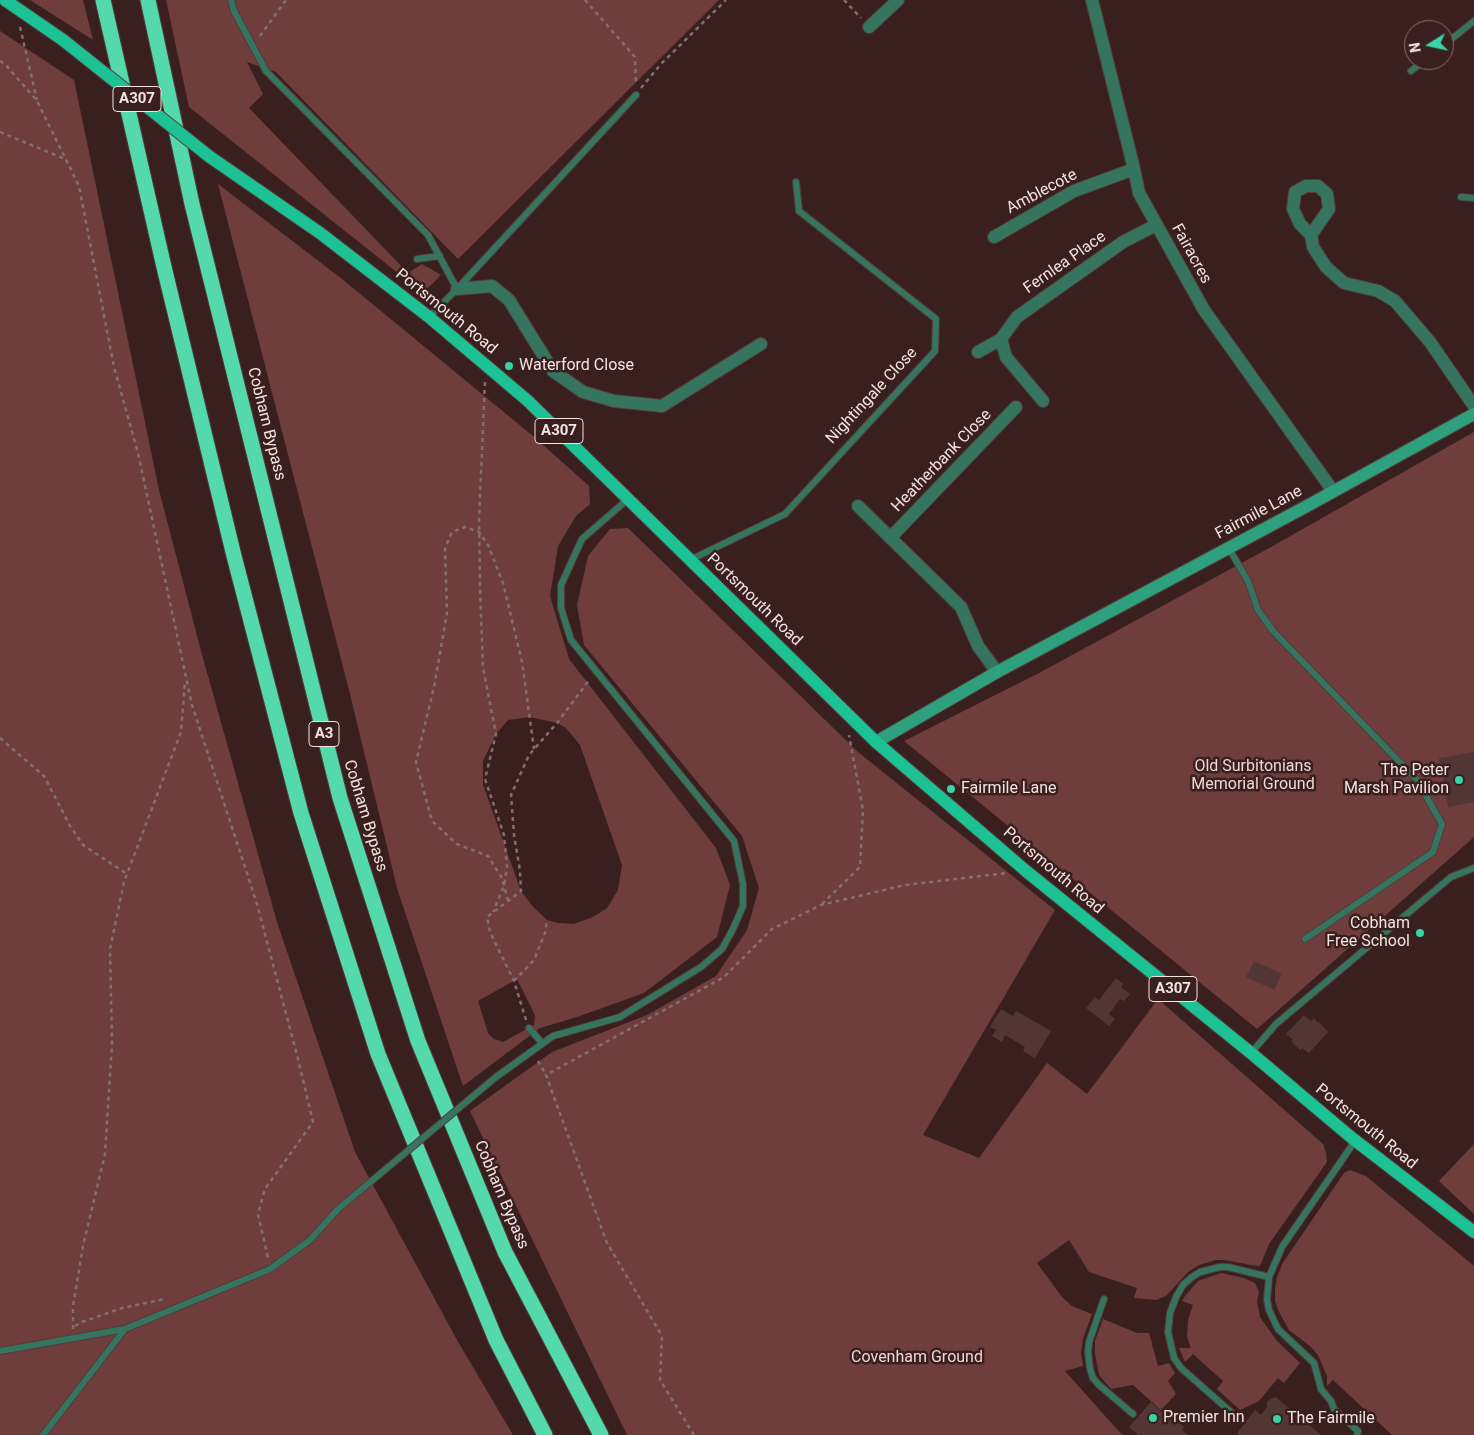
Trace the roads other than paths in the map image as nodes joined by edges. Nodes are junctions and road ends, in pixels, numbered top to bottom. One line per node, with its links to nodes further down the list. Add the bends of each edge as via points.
1 (103, 0): 51 (highway, via 231,546 301,813 378,1054 496,1340)
2 (148, 0): 52 (highway, Cobham Bypass / A3, via 192,204 340,798 418,1041 506,1252)
3 (231, 0): 18 (lane, via 266,71 428,235)
4 (898, 0): 8 (street)
5 (1092, 0): 11 (street, Fairacres)
6 (10, 4): 21 (main road, Portsmouth Road / A307, bridge, via 63,40 210,157 320,233)
7 (1474, 21): 9 (lane)
8 (869, 27)
9 (1454, 37)
10 (636, 95): 20 (lane)
11 (1134, 169): 15 (street, Fairacres, via 1139,193); 17 (street, Amblecote, via 1074,191)
12 (796, 182): 34 (lane, Nightingale Close, via 799,211 936,319 935,352 785,514)
13 (1461, 197): 14 (lane)
14 (1474, 198)
15 (1156, 225): 22 (street, Fernlea Place, via 1123,242 1017,317); 29 (street, Fairacres, via 1204,310)
16 (1311, 235): 26 (street, via 1313,247 1326,267 1344,283 1378,291 1396,301 1430,342)
17 (994, 237)
18 (440, 256): 19 (lane); 20 (lane)
19 (417, 259)
20 (457, 289): 21 (lane); 23 (street, via 492,286 509,300 553,371 584,392 614,401 662,406)
21 (429, 317): 30 (main road, Portsmouth Road / A307, via 528,401)
22 (1001, 339): 24 (street, Fernlea Place); 25 (street, via 1006,357)
23 (761, 344)
24 (978, 352)
25 (1044, 401)
26 (1474, 406)
27 (1016, 407): 32 (street, Heatherbank Close)
28 (1474, 414): 29 (street, Fairmile Lane)
29 (1333, 491): 33 (street, Fairmile Lane)
30 (628, 499): 34 (main road, Portsmouth Road / A307); 40 (lane, via 582,539 561,585 561,608 570,640 734,841 743,884 743,906 722,949 701,967 620,1016 553,1036)
31 (858, 506): 32 (street)
32 (891, 537): 35 (street, via 961,607 978,646)
33 (1228, 547): 35 (street, Fairmile Lane); 38 (lane, via 1248,581 1258,610 1273,631 1417,780 1442,824 1433,852)
34 (690, 560): 36 (main road, Portsmouth Road / A307)
35 (997, 672): 36 (street, Fairmile Lane)
36 (876, 742): 41 (main road, Portsmouth Road / A307, via 1026,871)
37 (1474, 868): 41 (lane, via 1452,877 1276,1024)
38 (1305, 939)
39 (528, 1028): 40 (lane)
40 (542, 1043): 46 (lane, bridge, via 496,1077 338,1209 310,1240 270,1269)
41 (1251, 1053): 42 (main road, Portsmouth Road / A307)
42 (1355, 1141): 43 (main road, Portsmouth Road / A307); 44 (lane, via 1282,1247)
43 (1474, 1232)
44 (1269, 1278): 48 (lane, via 1228,1267 1200,1272 1183,1285 1170,1313 1168,1332 1174,1358); 53 (lane, via 1267,1300 1272,1320 1314,1363 1321,1389 1334,1410 1358,1431)
45 (1104, 1299): 49 (lane, via 1089,1342 1090,1369 1093,1378)
46 (125, 1329): 47 (lane); 50 (lane)
47 (0, 1351)
48 (1232, 1413)
49 (1134, 1414)
50 (43, 1435)
51 (546, 1435)
52 (601, 1435)
53 (1357, 1435)

